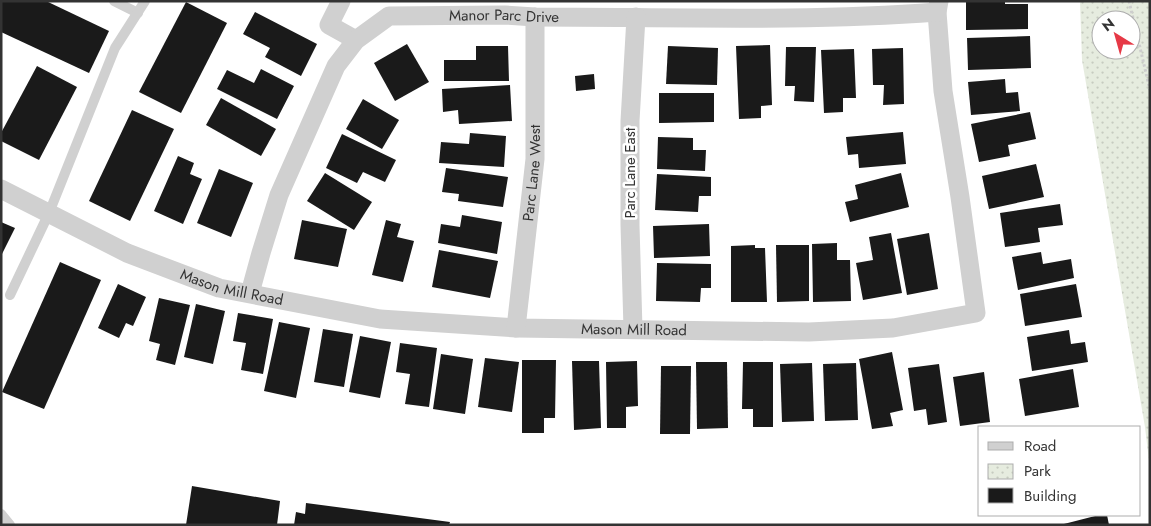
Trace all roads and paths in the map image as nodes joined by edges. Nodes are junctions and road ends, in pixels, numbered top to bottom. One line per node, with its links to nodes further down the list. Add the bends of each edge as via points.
1 (114, 1): 7 (lane)
2 (145, 1): 7 (lane)
3 (341, 1): 10 (street, via 329,25)
4 (1129, 1): 11 (path)
5 (938, 7): 9 (street, Manor Parc Drive, via 849,16); 17 (street, Mason Mill Road, via 943,92 976,312 893,328 809,332)
6 (385, 9): 8 (street, Manor Parc Drive); 10 (street, Manor Parc Drive)
7 (138, 13): 13 (lane, via 115,48)
8 (534, 17): 9 (street, Manor Parc Drive); 16 (street, Parc Lane West, via 535,159)
9 (636, 17): 17 (street, Parc Lane East, via 630,121)
10 (356, 40): 14 (street, Manor Parc Drive, via 336,66 279,195)
11 (1150, 90)
12 (1, 189): 13 (street, Mason Mill Road)
13 (49, 213): 14 (street, Mason Mill Road, via 127,253 219,288); 15 (lane)
14 (250, 293): 16 (street, Mason Mill Road, via 380,319)
15 (10, 295)
16 (516, 328): 17 (street, Mason Mill Road)
17 (633, 329)
18 (1, 514): 19 (lane)
19 (10, 525)

